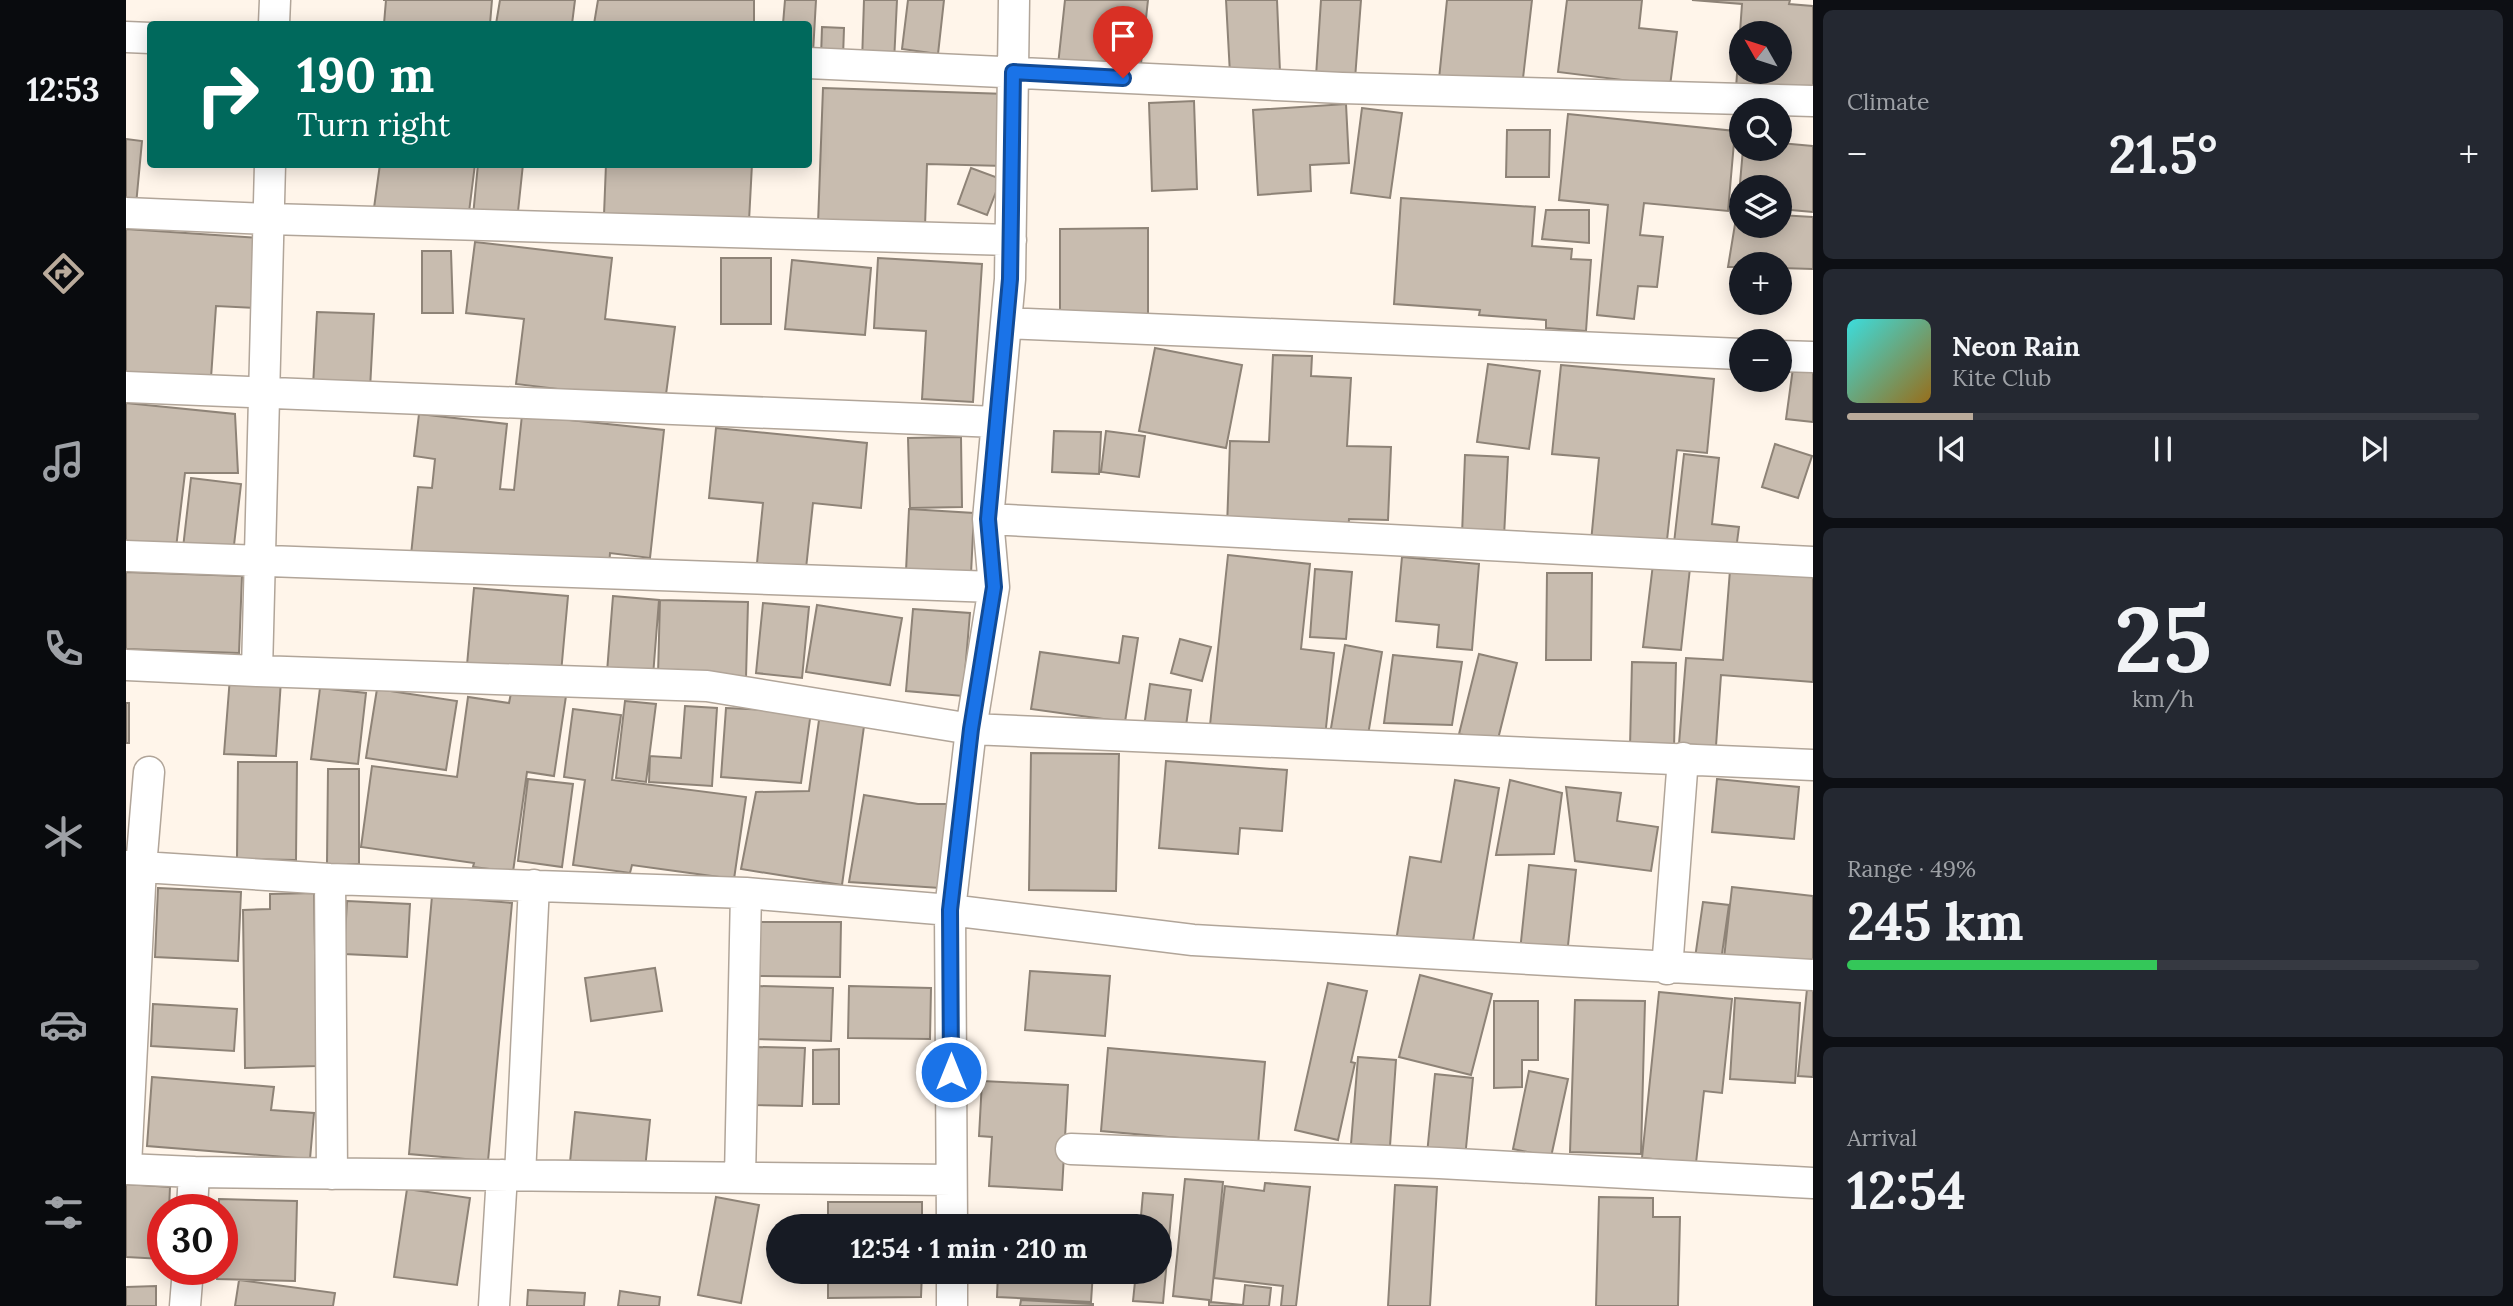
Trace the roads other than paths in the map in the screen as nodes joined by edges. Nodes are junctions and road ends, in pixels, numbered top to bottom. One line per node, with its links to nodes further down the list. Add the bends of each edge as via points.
1 (275, 0): 3 (street)
2 (1014, 0): 7 (street)
3 (274, 21)
4 (126, 37): 5 (street)
5 (147, 38)
6 (812, 63): 7 (street)
7 (1013, 72): 8 (street, via 1356,89); 12 (street)
8 (1813, 101)
9 (270, 168): 11 (street)
10 (126, 213): 11 (street)
11 (269, 219): 12 (street); 18 (street)
12 (1011, 240): 13 (street)
13 (1006, 323): 14 (street); 19 (street)
14 (1729, 353)
15 (1792, 356): 16 (street)
16 (1813, 357)
17 (126, 387): 18 (street)
18 (265, 393): 19 (street); 22 (street)
19 (997, 422): 20 (street)
20 (988, 519): 23 (street); 24 (street)
21 (126, 556): 22 (street)
22 (261, 560): 24 (street); 26 (street)
23 (1813, 562)
24 (994, 587): 27 (street)
25 (126, 666): 26 (street)
26 (257, 671): 27 (street, via 707,686)
27 (971, 729): 28 (street); 35 (street)
28 (1683, 758): 29 (street); 36 (street)
29 (1813, 765)
30 (149, 772): 31 (street)
31 (134, 866): 32 (street); 39 (street)
32 (330, 879): 33 (street); 41 (street)
33 (534, 885): 34 (street); 42 (street)
34 (746, 893): 35 (street); 43 (street)
35 (950, 910): 36 (street, via 1193,940); 44 (street)
36 (1667, 969): 37 (street)
37 (1813, 975)
38 (1071, 1149): 45 (street)
39 (126, 1167): 40 (street)
40 (194, 1172): 41 (street); 46 (street)
41 (332, 1174): 42 (street)
42 (511, 1175): 43 (street); 51 (street)
43 (740, 1177): 44 (street)
44 (951, 1180): 47 (street)
45 (1813, 1183)
46 (193, 1194)
47 (952, 1214)
48 (952, 1284): 52 (street)
49 (187, 1285): 50 (street)
50 (185, 1306)
51 (494, 1306)
52 (952, 1306)

